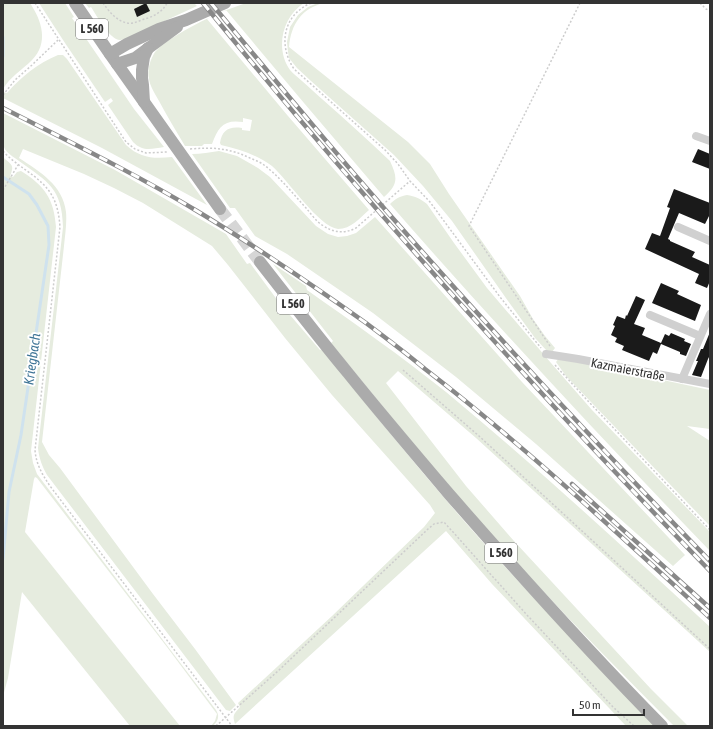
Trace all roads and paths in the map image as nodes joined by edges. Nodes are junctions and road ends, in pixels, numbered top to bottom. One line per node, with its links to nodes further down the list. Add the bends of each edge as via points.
1 (35, 3): 11 (path)
2 (75, 3): 13 (main road, L 560)
3 (103, 3): 4 (path, via 120,20 134,23 154,15)
4 (167, 3)
5 (225, 3): 10 (main road)
6 (311, 3): 23 (path, via 295,14 286,29 285,46 289,62 300,75 385,150)
7 (580, 3): 32 (path, via 469,226 550,346)
8 (700, 3): 9 (path)
9 (710, 11)
10 (186, 20): 12 (main road); 13 (main road, via 159,29)
11 (58, 40): 15 (path, via 14,80); 21 (path, via 126,142 146,153)
12 (148, 48): 14 (main road, via 135,58); 16 (main road, via 142,64)
13 (110, 54): 14 (main road, L 560)
14 (117, 64): 16 (main road, L 560)
15 (3, 95)
16 (144, 102): 25 (main road, L 560)
17 (696, 136): 18 (street)
18 (710, 141)
19 (201, 148): 23 (path, via 228,149 263,165 277,176 321,225 343,232 356,228)
20 (3, 152): 22 (path)
21 (159, 152)
22 (18, 165): 24 (path); 38 (path, via 49,189 57,205 60,227 35,450 38,466 50,486)
23 (410, 181): 32 (path, via 430,202 500,297)
24 (4, 189)
25 (220, 209)
26 (678, 227): 27 (street)
27 (710, 241)
28 (260, 262): 42 (main road, L 560, via 348,374 478,527 524,580)
29 (710, 314): 31 (street)
30 (650, 315): 31 (street)
31 (700, 336): 34 (street)
32 (550, 355): 34 (street, Kazmaierstraße); 36 (path, via 583,396)
33 (403, 370): 37 (path, via 479,436)
34 (682, 379): 35 (street, Kazmaierstraße)
35 (710, 384)
36 (710, 530)
37 (710, 649)
38 (226, 717): 39 (path); 40 (path); 41 (path, via 428,529 434,524 444,522 532,621)
39 (216, 726)
40 (232, 726)
41 (634, 726)
42 (662, 726)

